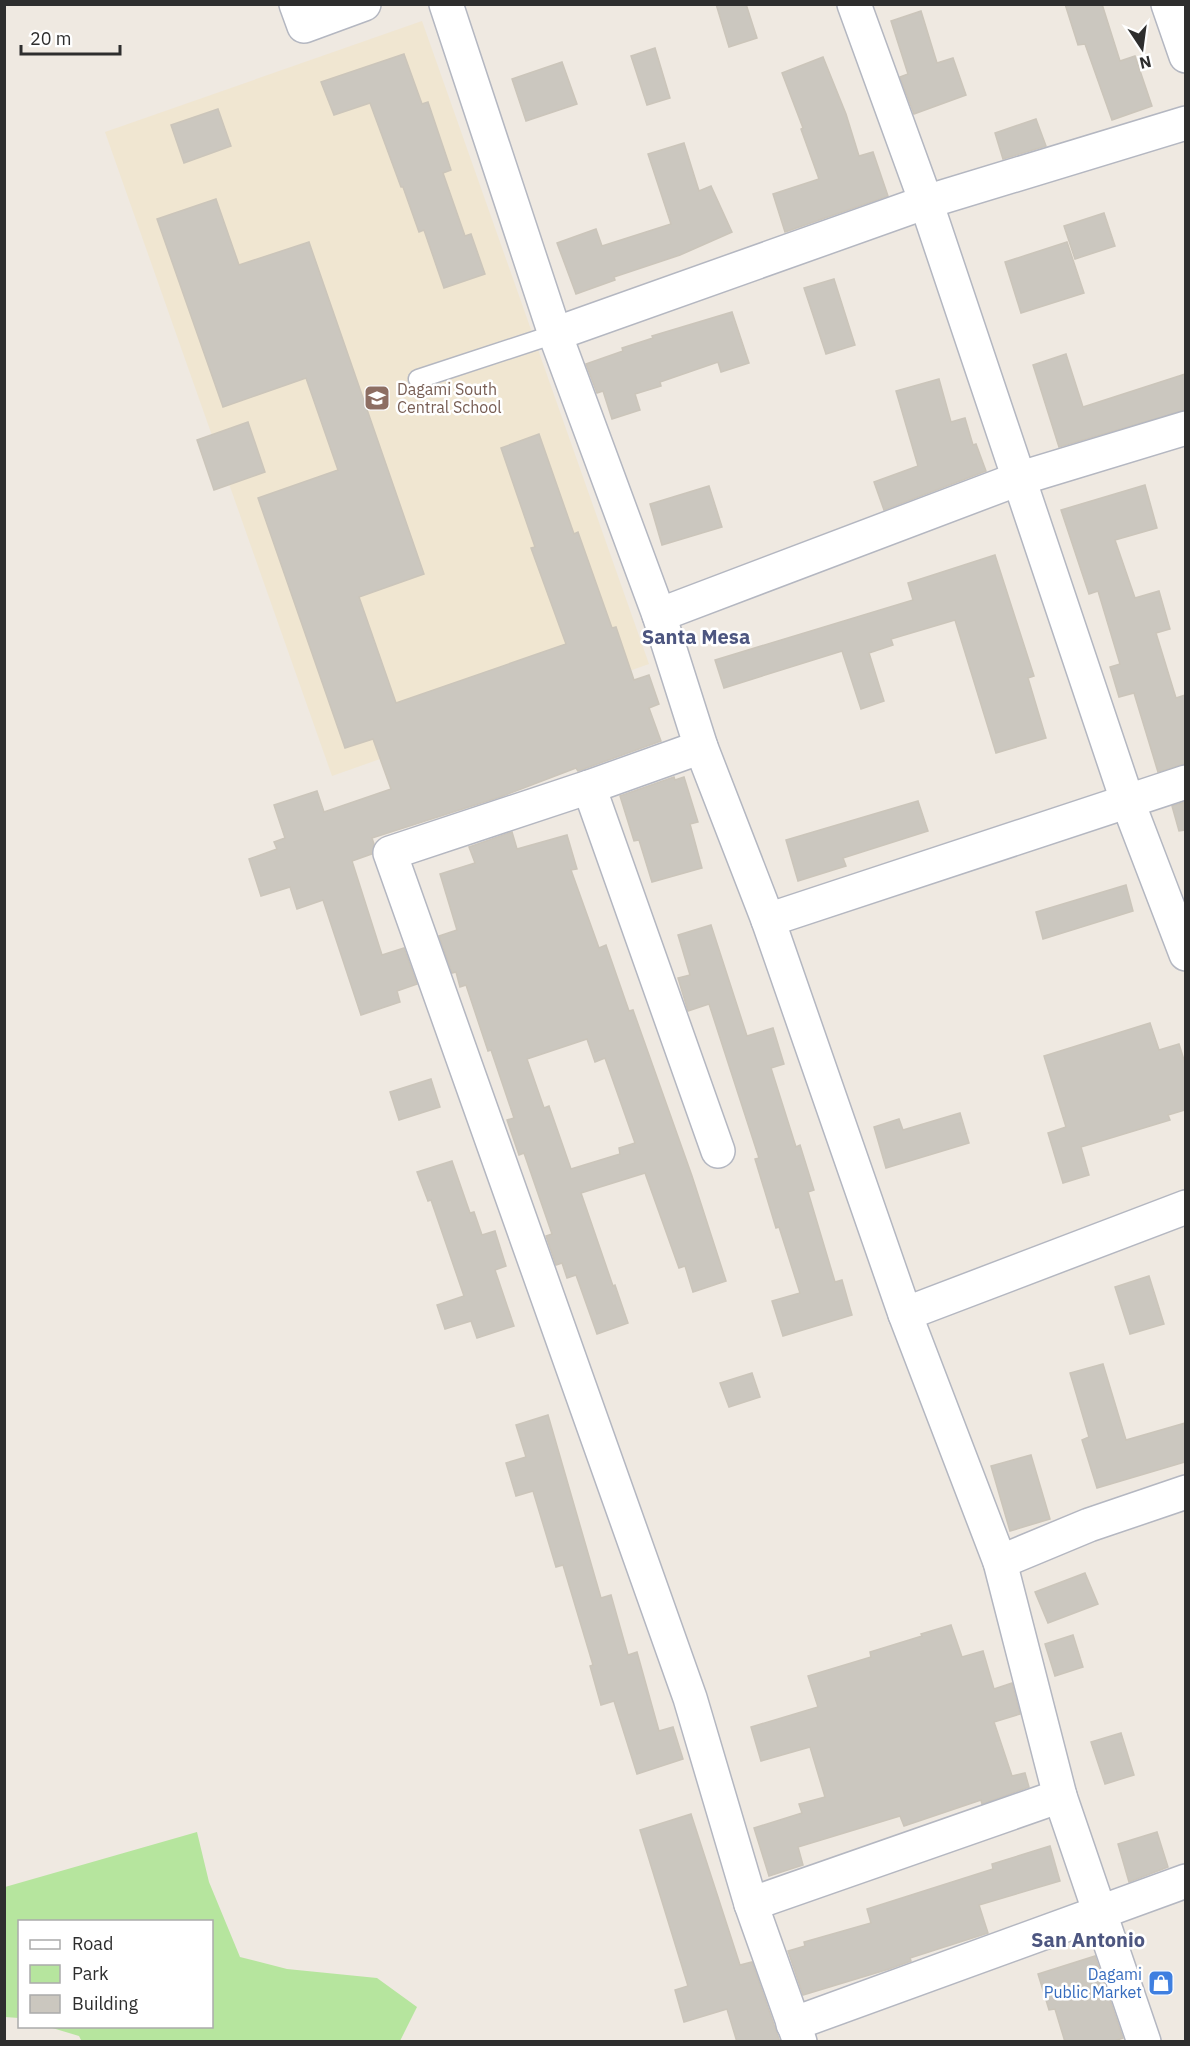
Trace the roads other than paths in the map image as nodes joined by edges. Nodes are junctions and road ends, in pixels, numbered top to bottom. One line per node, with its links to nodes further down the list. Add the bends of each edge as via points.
1 (296, 4): 2 (street, via 304,26)
2 (364, 4)
3 (446, 4): 9 (street)
4 (854, 4): 8 (street)
5 (1168, 4): 6 (street)
6 (1185, 56)
7 (1185, 123): 8 (street)
8 (926, 202): 9 (street); 12 (street)
9 (555, 334): 10 (lane); 13 (street)
10 (418, 379)
11 (1185, 428): 12 (street)
12 (1018, 479): 13 (street); 17 (street)
13 (659, 615): 14 (street)
14 (701, 747): 16 (street); 18 (street)
15 (1185, 782): 17 (street)
16 (589, 787): 20 (street); 27 (street, via 390,853 690,1698)
17 (1127, 800): 18 (street); 19 (street)
18 (768, 920): 22 (street)
19 (1185, 954)
20 (718, 1151)
21 (1185, 1207): 22 (street)
22 (904, 1314): 24 (street)
23 (1185, 1492): 24 (street, via 1089,1525)
24 (1000, 1562): 25 (street)
25 (1060, 1796): 27 (street); 28 (street)
26 (1185, 1881): 28 (street)
27 (751, 1904): 29 (street)
28 (1100, 1912): 29 (street); 30 (street)
29 (796, 2033)
30 (1144, 2042)

